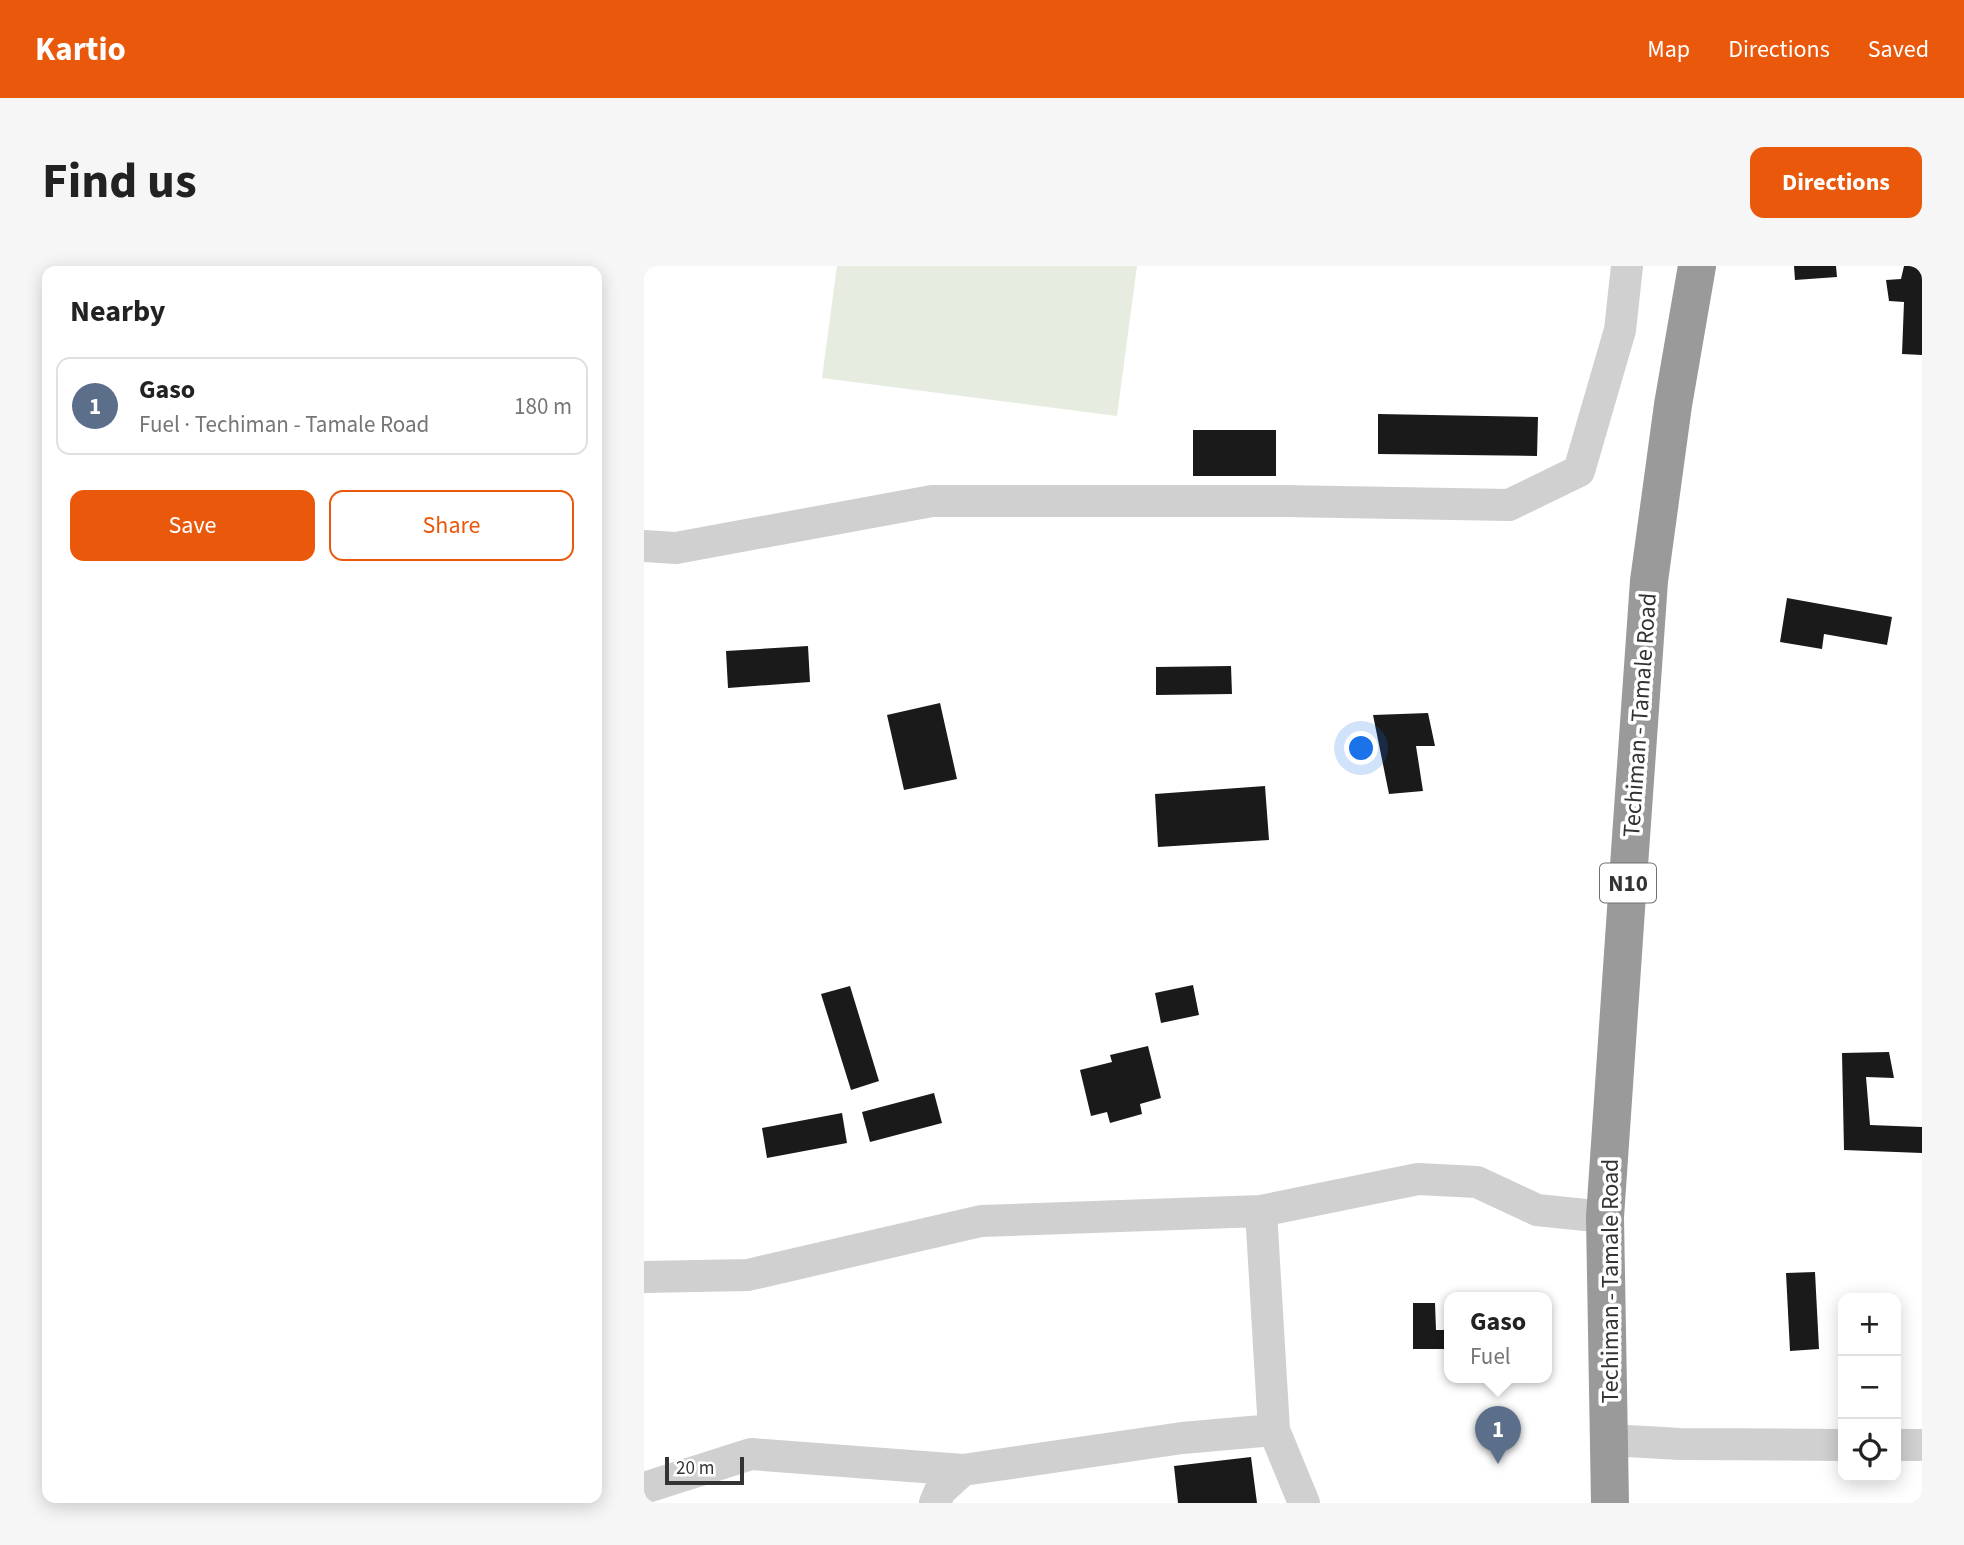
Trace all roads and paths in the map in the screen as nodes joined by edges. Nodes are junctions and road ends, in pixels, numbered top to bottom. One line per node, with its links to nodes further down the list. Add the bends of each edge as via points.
1 (1627, 266): 3 (street, via 1620,330 1579,471 1509,505 932,501 676,548)
2 (1697, 266): 5 (highway, Techiman - Tamale Road / N10, via 1649,581)
3 (644, 546)
4 (1261, 1211): 5 (street, via 1418,1179 1476,1182 1537,1210); 6 (street, via 981,1221 748,1275); 7 (street)
5 (1605, 1217): 8 (highway, Techiman - Tamale Road / N10)
6 (644, 1277)
7 (1274, 1430): 12 (street, via 1182,1438); 15 (street)
8 (1610, 1440): 9 (street); 16 (highway, Techiman - Tamale Road / N10)
9 (1838, 1445)
10 (1901, 1445): 11 (street)
11 (1922, 1445)
12 (963, 1470): 13 (street, via 751,1454); 14 (street, via 940,1491)
13 (644, 1488)
14 (935, 1503)
15 (1304, 1503)
16 (1610, 1503)

